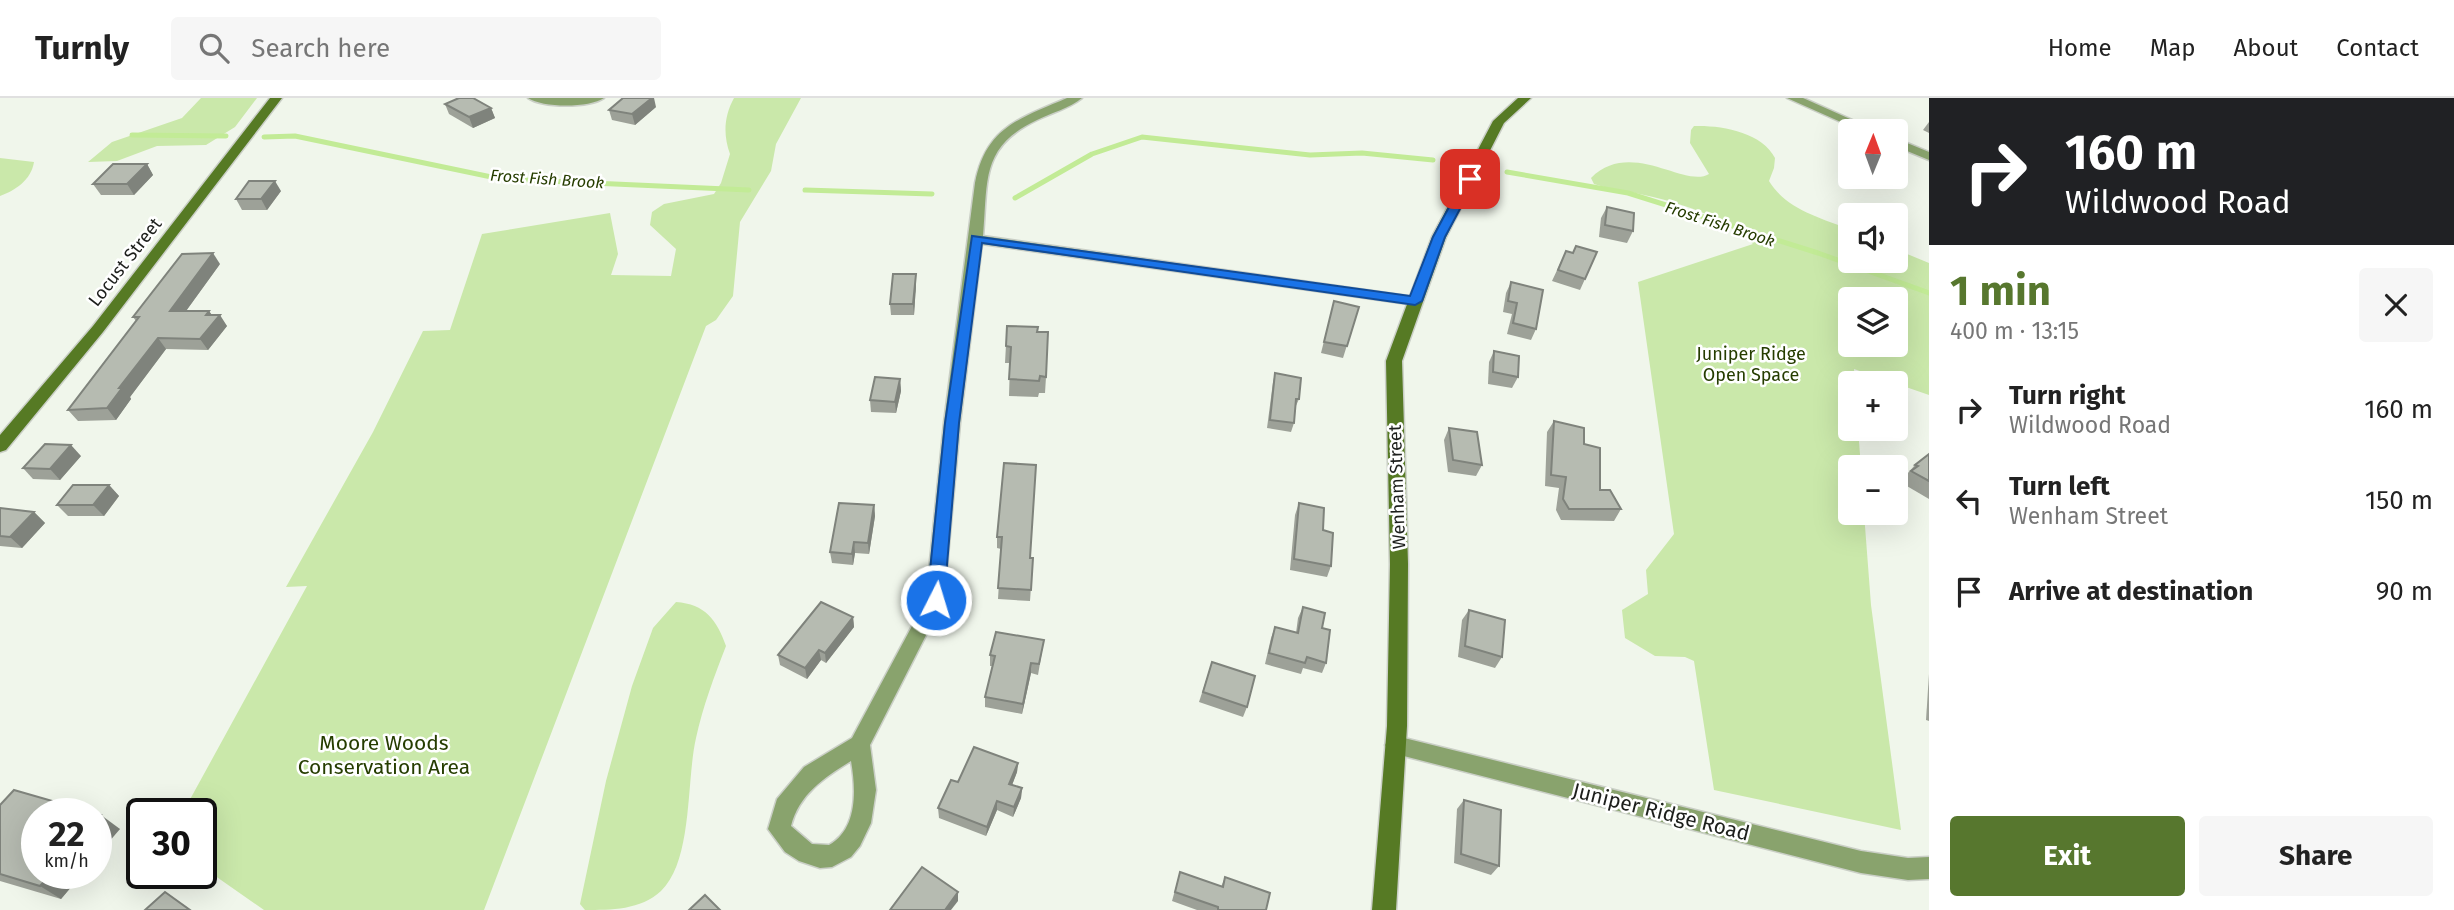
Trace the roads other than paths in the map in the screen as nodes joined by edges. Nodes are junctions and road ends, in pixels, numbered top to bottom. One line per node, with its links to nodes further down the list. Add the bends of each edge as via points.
1 (276, 98): 12 (main road, Locust Street, via 98,329)
2 (534, 98): 3 (street, via 560,103)
3 (598, 98)
4 (1076, 98): 10 (street, via 1002,135 991,149)
5 (1525, 98): 11 (main road, Wenham Street, via 1494,129 1439,237)
6 (1793, 98): 7 (street)
7 (1843, 119)
8 (1908, 147): 9 (street)
9 (1929, 156)
10 (976, 239): 11 (street); 14 (street, via 952,423 936,600)
11 (1415, 301): 13 (main road, Wenham Street, via 1394,360 1399,564)
12 (0, 446)
13 (1396, 745): 15 (street, Juniper Ridge Road, via 1848,859); 16 (main road, Wenham Street)
14 (859, 746): 14 (street, via 865,801 855,838 847,849 819,860 799,850 779,829 785,806 812,774)
15 (1929, 869)
16 (1384, 910)

